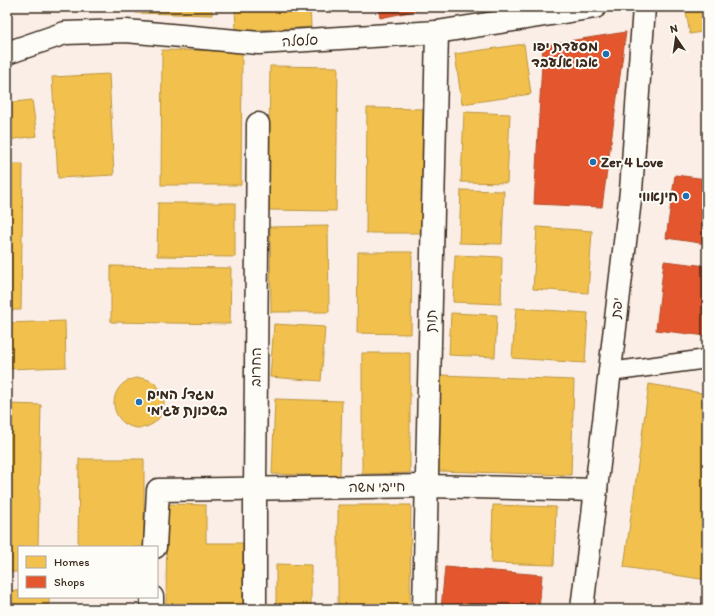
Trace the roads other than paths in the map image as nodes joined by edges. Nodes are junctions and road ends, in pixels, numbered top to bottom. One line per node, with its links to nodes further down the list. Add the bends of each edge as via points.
1 (595, 7): 3 (street, סלסלה)
2 (644, 7): 7 (street, יפת, via 630,191)
3 (437, 32): 4 (street, סלסלה, via 259,43 126,31 73,33); 8 (street, תות)
4 (7, 53)
5 (258, 124): 9 (street, החרוב)
6 (707, 359): 7 (lane)
7 (610, 372): 10 (street, יפת)
8 (427, 486): 9 (street, חייבי משה); 10 (street, חייבי משה); 15 (street, תות)
9 (255, 489): 11 (street, חייבי משה, via 158,490); 14 (street, החרוב)
10 (596, 490): 16 (street, יפת)
11 (155, 546)
12 (152, 598): 13 (street)
13 (152, 609)
14 (255, 609)
15 (424, 609)
16 (582, 609)

